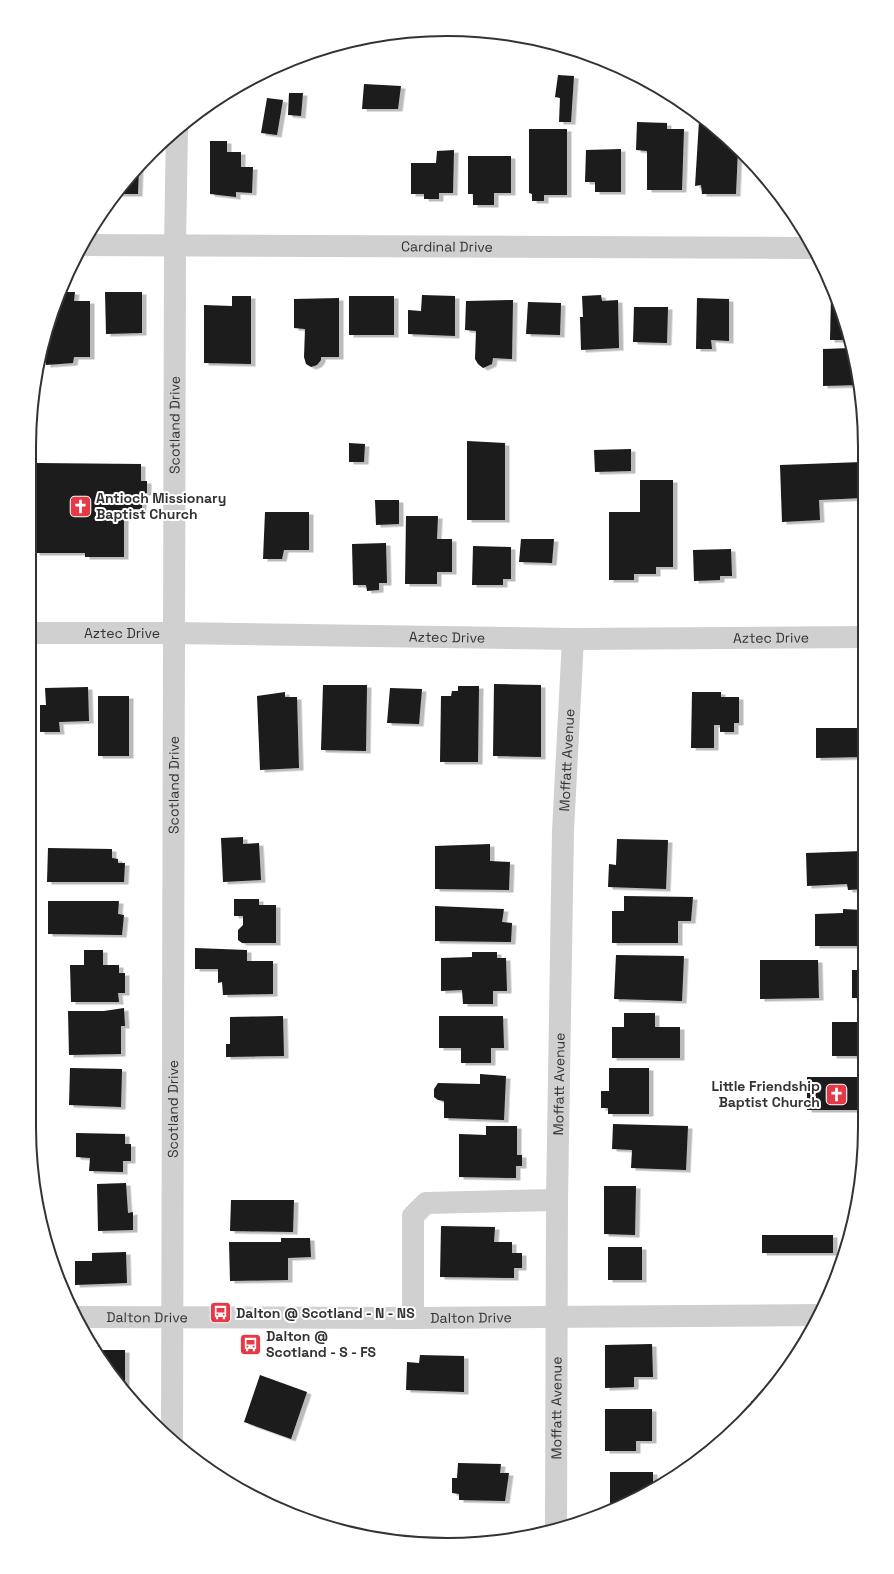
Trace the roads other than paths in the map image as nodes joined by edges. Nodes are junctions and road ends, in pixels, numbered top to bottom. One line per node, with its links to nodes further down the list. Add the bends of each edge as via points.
1 (177, 137): 3 (street, Scotland Drive)
2 (89, 245): 3 (street, Cardinal Drive)
3 (175, 246): 4 (street, Cardinal Drive); 6 (street, Scotland Drive)
4 (806, 248)
5 (36, 633): 6 (street, Aztec Drive)
6 (174, 633): 8 (street, Aztec Drive); 11 (street, Scotland Drive)
7 (858, 637): 8 (street, Aztec Drive)
8 (573, 639): 9 (street, Moffatt Avenue, via 563,831)
9 (557, 1200): 13 (street, via 426,1203 413,1216); 14 (street, Moffatt Avenue)
10 (813, 1315): 14 (street, Dalton Drive)
11 (172, 1316): 12 (street, Dalton Drive); 13 (street, Dalton Drive); 15 (street, Scotland Drive)
12 (82, 1317)
13 (413, 1318): 14 (street, Dalton Drive)
14 (556, 1318): 16 (street, Moffatt Avenue)
15 (172, 1432)
16 (556, 1523)

